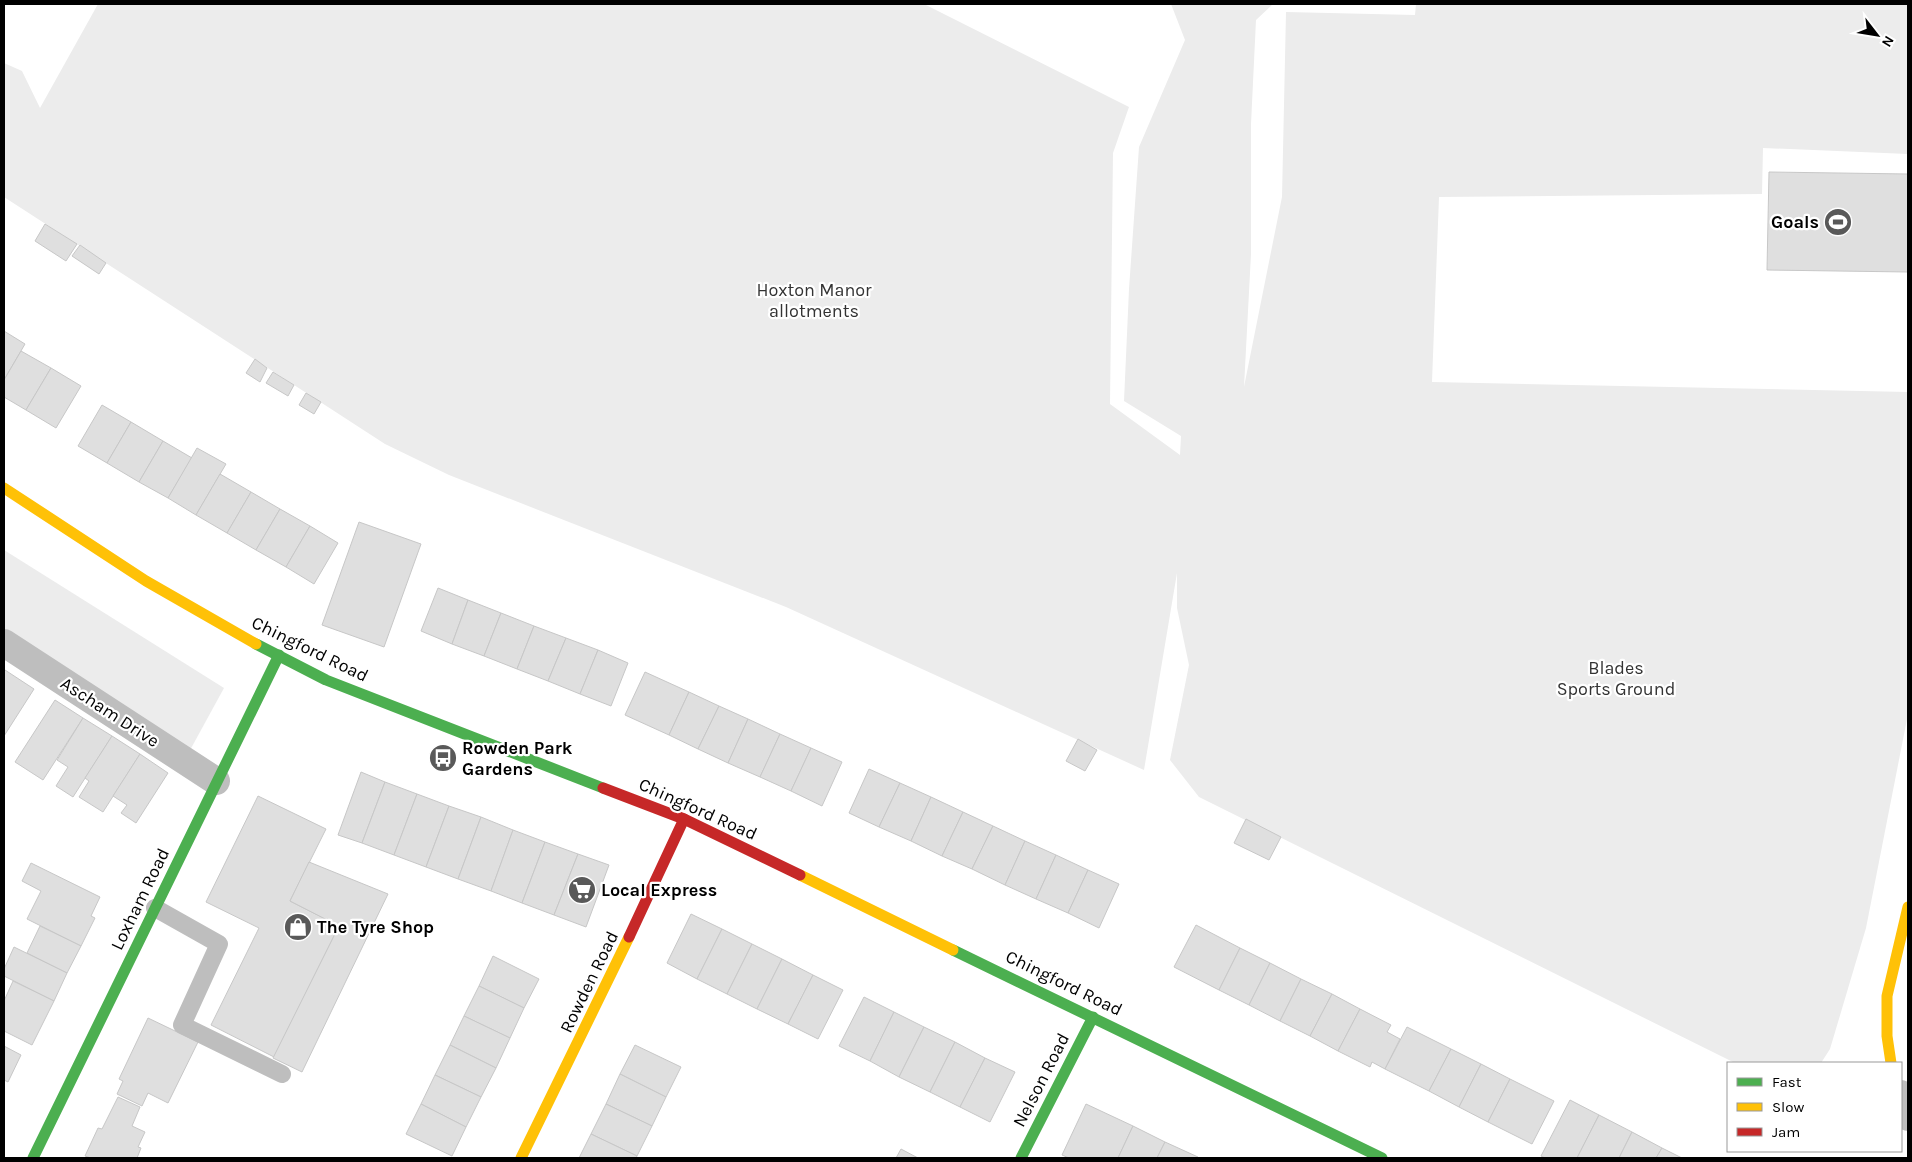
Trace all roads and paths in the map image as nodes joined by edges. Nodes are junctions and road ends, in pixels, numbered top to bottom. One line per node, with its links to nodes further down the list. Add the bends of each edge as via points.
1 (4, 488): 3 (main road, Chingford Road, via 146,581)
2 (4, 643): 4 (street, Ascham Drive)
3 (279, 655): 4 (main road, Loxham Road); 5 (main road, Chingford Road, via 326,680)
4 (216, 781): 7 (main road, Loxham Road)
5 (684, 819): 8 (main road, Chingford Road); 14 (main road, Rowden Road, via 602,996)
6 (1908, 907): 9 (main road, via 1887,996)
7 (155, 908): 10 (lane, via 219,944 182,1025); 13 (main road, Loxham Road)
8 (1093, 1017): 15 (main road, Nelson Road); 16 (main road, Chingford Road)
9 (1891, 1062)
10 (282, 1074)
11 (1902, 1097): 12 (street)
12 (1908, 1117)
13 (33, 1158)
14 (521, 1158)
15 (1021, 1158)
16 (1382, 1158)

